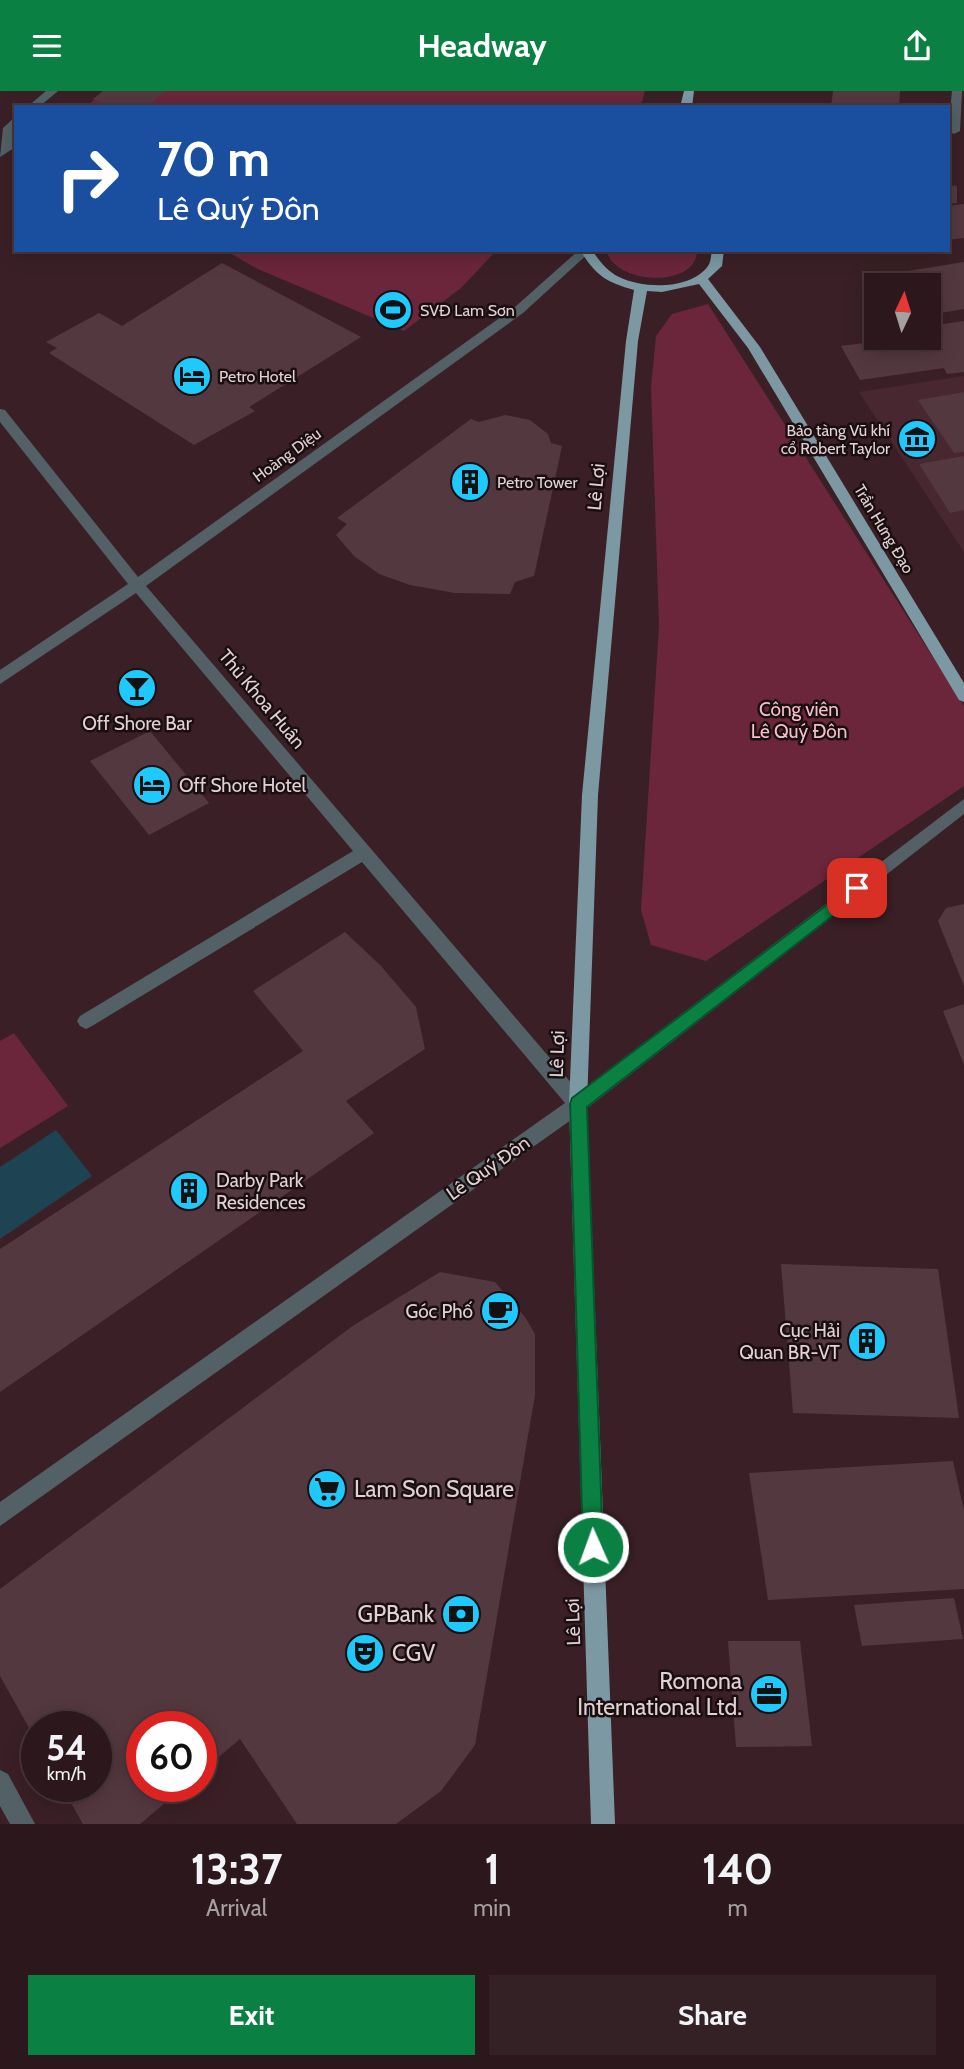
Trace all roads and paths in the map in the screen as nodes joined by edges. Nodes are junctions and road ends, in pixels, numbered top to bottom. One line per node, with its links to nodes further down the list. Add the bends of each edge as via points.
1 (53, 91): 3 (street)
2 (957, 91): 5 (street)
3 (35, 105)
4 (14, 121): 6 (street, via 8,148)
5 (954, 131)
6 (0, 154)
7 (583, 252): 13 (street, Hoàng Diệu, via 519,310)
8 (586, 252): 11 (main road, via 602,275)
9 (718, 252): 10 (main road, via 714,268)
10 (701, 278): 11 (main road, via 685,286); 15 (main road, Trần Hưng Đạo, via 754,347)
11 (641, 288): 19 (main road, Lê Lợi, via 632,341 590,795)
12 (0, 413): 13 (street, Thủ Khoa Huân)
13 (137, 585): 14 (street, Hoàng Diệu); 17 (street, Thủ Khoa Huân)
14 (0, 677)
15 (964, 696)
16 (964, 805): 19 (street, Lê Quý Đôn)
17 (364, 852): 18 (street); 19 (street, Thủ Khoa Huân)
18 (86, 1021)
19 (578, 1104): 20 (street, Lê Quý Đôn); 23 (main road, Lê Lợi)
20 (0, 1515)
21 (0, 1783): 22 (street)
22 (23, 1824)
23 (603, 1824)

